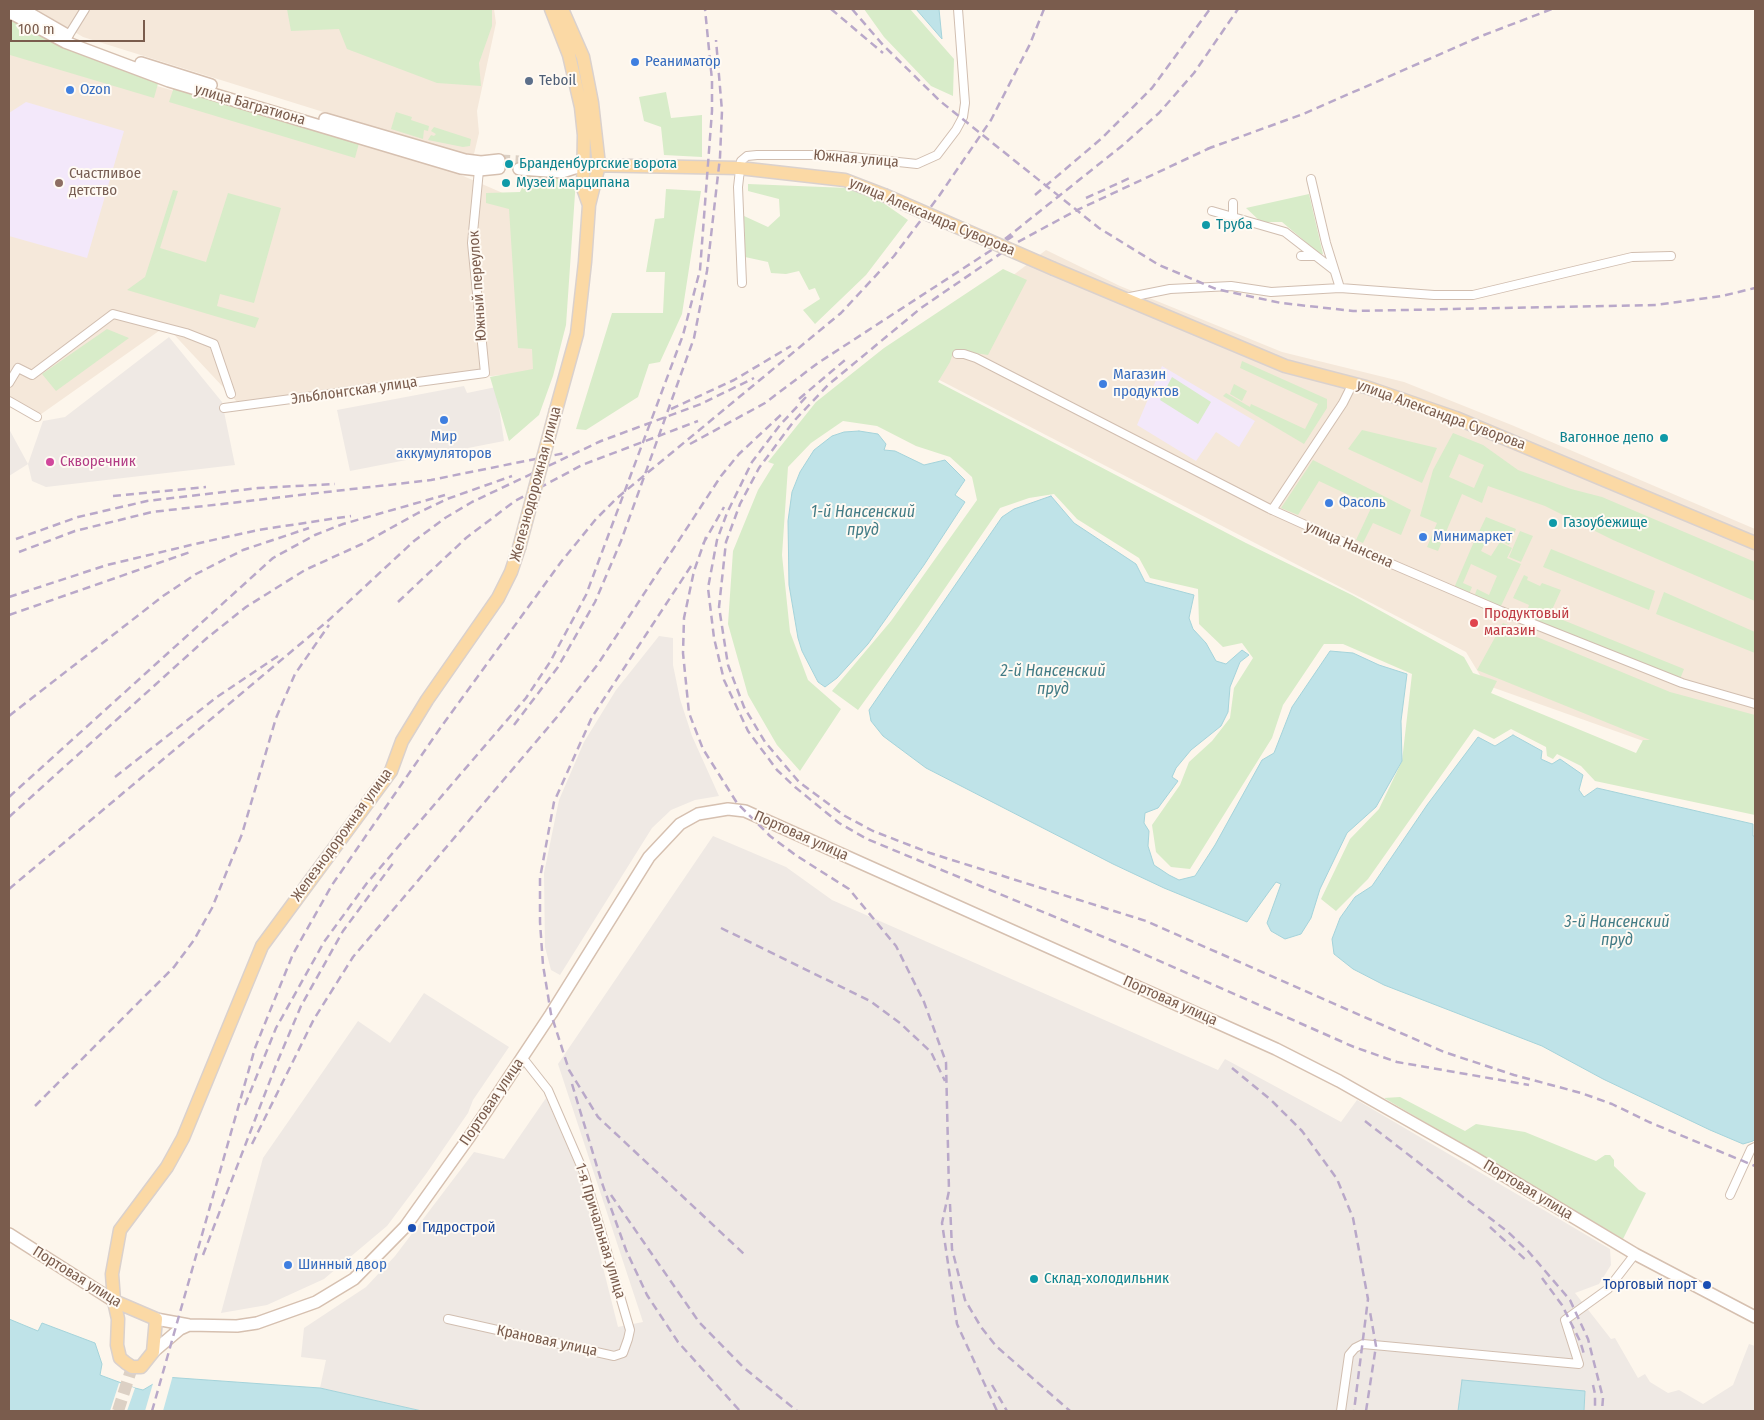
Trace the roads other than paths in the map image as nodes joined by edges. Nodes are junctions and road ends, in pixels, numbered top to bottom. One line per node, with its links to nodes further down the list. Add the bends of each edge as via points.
1 (22, 9): 7 (main road, улица Багратиона)
2 (85, 9): 7 (street)
3 (551, 9): 10 (main road, Железнодорожная улица, via 574,73 584,135)
4 (562, 9): 11 (main road, Железнодорожная улица, via 583,57)
5 (958, 9): 8 (street, Южная улица, via 965,103 963,117 938,155 917,164 833,155 757,155 747,156)
6 (9, 12): 7 (main road, улица Багратиона)
7 (66, 39): 12 (main road, улица Багратиона, via 169,81 452,165); 12 (main road, улица Багратиона, via 465,160 499,164)
8 (740, 164): 11 (main road, улица Александра Суворова); 22 (street); 24 (main road, улица Александра Суворова, bridge, via 845,180)
9 (519, 165): 10 (main road, via 562,172)
10 (584, 165): 11 (main road, улица Александра Суворова); 15 (main road, Железнодорожная улица, via 583,188)
11 (599, 165): 15 (main road, Железнодорожная улица)
12 (479, 170): 26 (street, Южный переулок, via 472,243)
13 (1311, 180): 21 (street)
14 (1233, 203): 17 (street)
15 (588, 205): 41 (main road, Железнодорожная улица, bridge, via 577,334 511,572 498,598 427,700 402,741 390,770 262,946 183,1138 167,1167 120,1230 112,1274)
16 (1212, 211): 17 (street)
17 (1233, 217): 19 (street, via 1285,232)
18 (1300, 256): 19 (street)
19 (1315, 256): 21 (street)
20 (1671, 256): 23 (street, via 1632,257 1473,295)
21 (1334, 270): 23 (street)
22 (742, 283)
23 (1340, 288): 24 (street, via 1271,292 1231,286 1170,289)
24 (1123, 298): 28 (main road, улица Александра Суворова, via 1285,366)
25 (957, 354): 33 (street, улица Нансена, via 976,358)
26 (485, 373): 31 (street, Эльблонгская улица)
27 (9, 383): 29 (street, via 18,368 32,375 113,314 186,333 214,344)
28 (1353, 383): 33 (street); 34 (main road, улица Александра Суворова, via 1456,418)
29 (231, 394)
30 (9, 401): 32 (street)
31 (224, 408)
32 (37, 417)
33 (1272, 510): 35 (street, улица Нансена, via 1509,614 1682,683)
34 (1755, 543)
35 (1755, 704)
36 (522, 1057): 40 (main road, Портовая улица, via 664,839 680,824 698,814 728,809 746,811 1276,1049 1465,1152); 45 (main road, Портовая улица, via 418,1210 354,1279 316,1302 257,1323 237,1326); 46 (street, 1-я Причальная улица, via 548,1090 584,1173)
37 (1755, 1147): 38 (street)
38 (1730, 1195)
39 (9, 1234): 41 (main road, Портовая улица)
40 (1635, 1254): 42 (main road, Портовая улица); 48 (street, via 1608,1289 1565,1320 1579,1364 1363,1344 1349,1355)
41 (114, 1301): 43 (main road, Портовая улица); 47 (main road, Железнодорожная улица, via 120,1358 132,1367 141,1367)
42 (1755, 1317)
43 (156, 1319): 45 (main road, Портовая улица); 47 (main road)
44 (448, 1319): 46 (street, Крановая улица, via 614,1356 624,1353)
45 (189, 1324): 47 (main road, Железнодорожная улица)
46 (630, 1330)
47 (153, 1352)
48 (1341, 1411)

